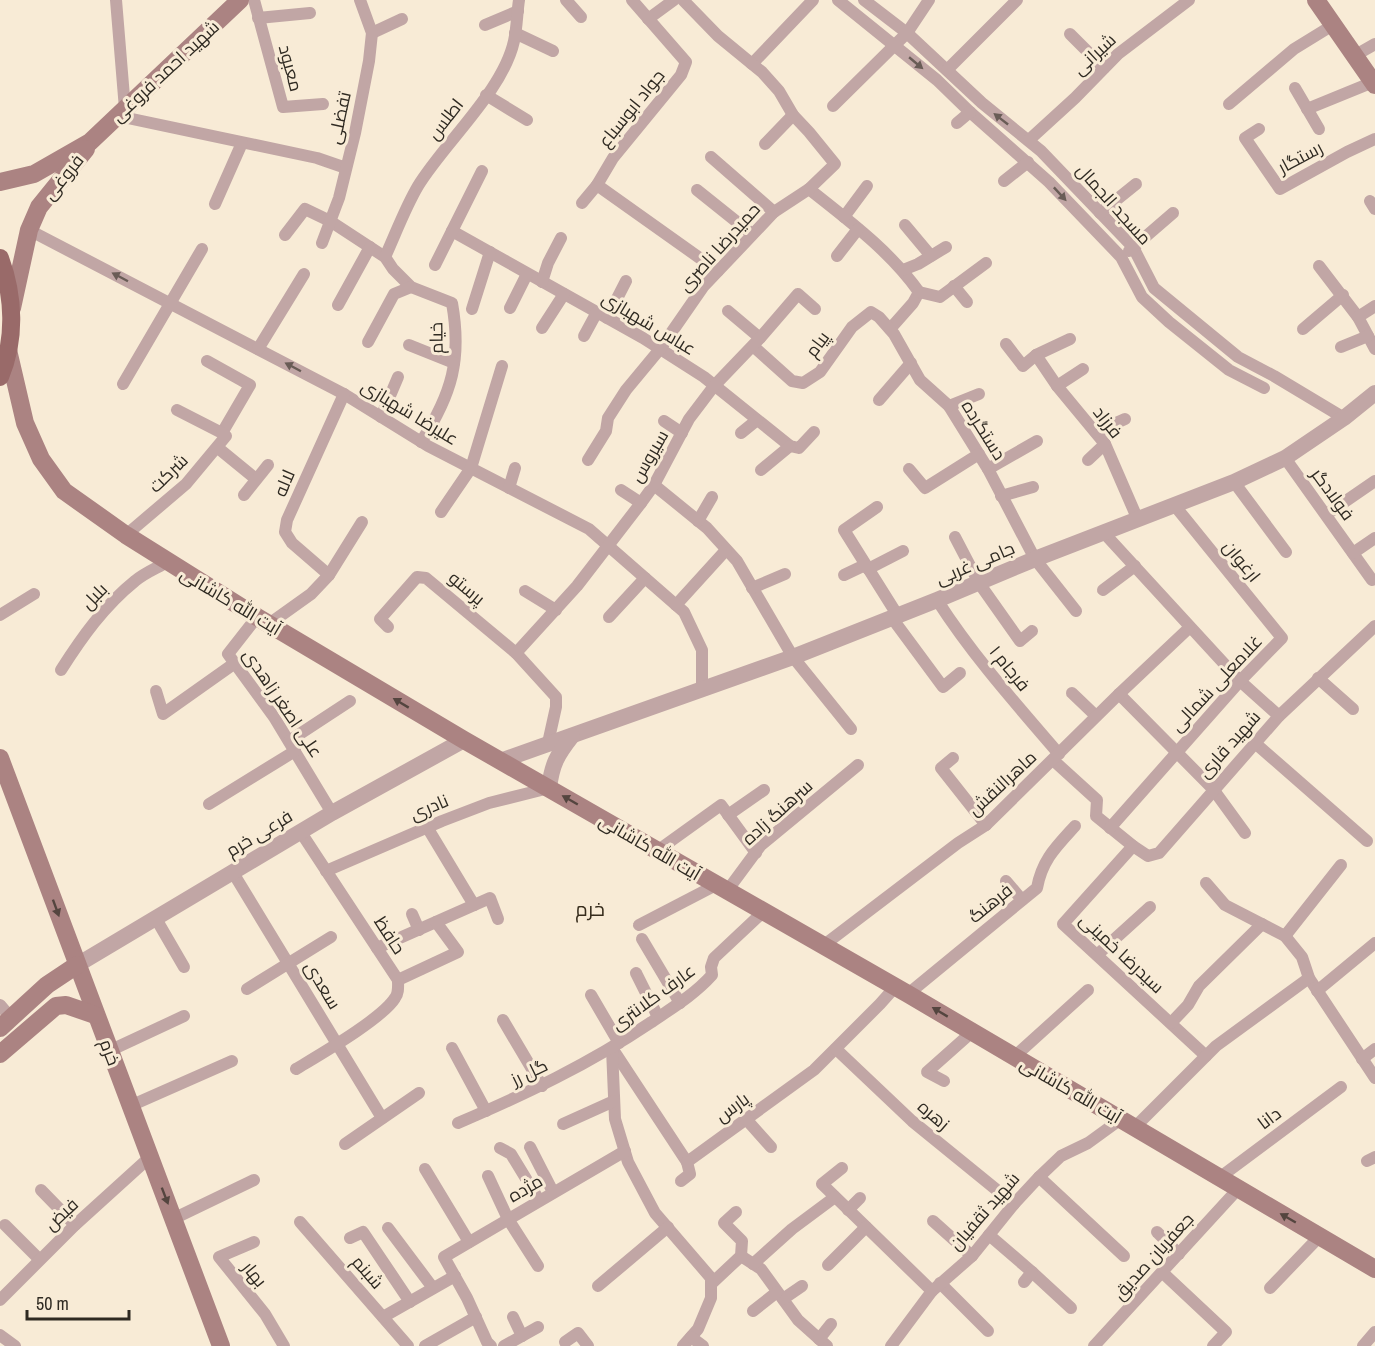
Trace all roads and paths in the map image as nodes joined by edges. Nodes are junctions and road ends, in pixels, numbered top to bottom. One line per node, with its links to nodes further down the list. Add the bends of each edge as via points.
1 (116, 0): 42 (street)
2 (240, 0): 42 (main road, شهید احمد فروغی)
3 (254, 0): 19 (street, معبود)
4 (360, 0): 25 (street, تفضلی)
5 (566, 0): 18 (street)
6 (632, 0): 21 (street, جواد ابوسباع)
7 (674, 0): 21 (street)
8 (683, 0): 33 (street)
9 (813, 0): 33 (street)
10 (838, 0): 29 (street, مسجد الجمال)
11 (864, 0): 24 (street, مسجد الجمال)
12 (929, 0): 24 (street)
13 (1017, 0): 32 (street)
14 (1188, 0): 34 (street, شیرانی)
15 (1316, 0): 23 (main road)
16 (518, 5): 22 (street); 26 (street, اطلس)
17 (310, 13): 19 (street)
18 (581, 17)
19 (258, 18): 38 (street, معبود, via 283,107)
20 (402, 19): 25 (street)
21 (648, 19): 62 (street, جواد ابوسباع, via 686,62 681,75 613,158)
22 (485, 25)
23 (1333, 25): 31 (main road); 39 (street, via 1294,50)
24 (911, 27): 29 (street); 32 (street, مسجد الجمال)
25 (372, 33): 56 (street, تفضلی)
26 (515, 33): 30 (street); 37 (street, اطلس, via 505,64)
27 (1070, 34): 34 (street)
28 (1375, 44): 31 (street)
29 (895, 45): 40 (street); 43 (street, مسجد الجمال, one-way to 43)
30 (553, 51)
31 (1354, 56): 35 (main road)
32 (954, 63): 49 (street, مسجد الجمال, one-way to 32, via 982,103)
33 (752, 64): 44 (street, via 779,91)
34 (1104, 68): 49 (street, شیرانی)
35 (1374, 84): 41 (street)
36 (1296, 88): 41 (street)
37 (486, 95): 45 (street); 89 (street, اطلس, via 418,187)
38 (323, 104)
39 (1229, 104)
40 (833, 106)
41 (1308, 109): 48 (street)
42 (122, 112): 51 (main road, شهید احمد فروغی); 52 (street)
43 (970, 112): 46 (street); 55 (street, مسجد الجمال)
44 (793, 115): 53 (street); 64 (street, حمیدرضا ناصری, via 835,164)
45 (527, 120)
46 (957, 123)
47 (1259, 129): 50 (street, رستگار, via 1245,138 1280,189)
48 (1319, 129)
49 (1035, 135): 69 (street, مسجد الجمال)
50 (1375, 139)
51 (90, 142): 58 (main road, فروغی); 66 (main road, فروغی)
52 (242, 143): 56 (street); 68 (street)
53 (765, 144)
54 (711, 157): 70 (street)
55 (1028, 162): 59 (street); 90 (street, مسجد الجمال, one-way to 90)
56 (346, 168): 73 (street, تفضلی)
57 (482, 171): 77 (street)
58 (38, 172): 60 (main road, فروغی); 66 (main road, via 38,183)
59 (1004, 181)
60 (0, 182)
61 (1136, 184): 69 (street)
62 (597, 185): 67 (street, جواد ابوسباع); 96 (street)
63 (867, 186): 72 (street)
64 (809, 189): 70 (street, حمیدرضا ناصری); 72 (street)
65 (697, 190): 78 (street)
66 (50, 193): 76 (main road, فروغی)
67 (582, 203)
68 (215, 204)
69 (1105, 208): 82 (street, مسجد الجمال)
70 (774, 212): 78 (street, حمیدرضا ناصری)
71 (1173, 213): 82 (street)
72 (844, 217): 75 (street)
73 (330, 222): 79 (street, خیام, via 305,209); 81 (street, تفضلی); 83 (street, خیام)
74 (906, 225): 88 (street)
75 (858, 229): 87 (street); 95 (street)
76 (29, 230): 107 (street, علیرضا شهبازی, one-way to 76); 111 (main road, فروغی)
77 (452, 231): 86 (street, عباس شهبازی); 93 (street)
78 (752, 234): 96 (street, حمیدرضا ناصری)
79 (285, 235)
80 (561, 238): 100 (street)
81 (322, 243)
82 (1138, 243): 90 (street); 152 (street, مسجد الجمال, via 1154,288 1206,333 1238,357)
83 (370, 247): 89 (street, خیام); 108 (street)
84 (946, 247): 88 (street)
85 (202, 249): 107 (street)
86 (490, 252): 98 (street, عباس شهبازی); 112 (street)
87 (837, 256)
88 (931, 256): 95 (street)
89 (385, 257): 101 (street, خیام)
90 (1121, 257): 144 (street, مسجد الجمال, via 1142,297 1169,322 1229,370)
91 (0, 258): 111 (main road)
92 (986, 263): 102 (street)
93 (435, 265)
94 (1319, 266): 105 (street)
95 (903, 270): 103 (street)
96 (718, 271): 130 (street, حمیدرضا ناصری)
97 (304, 274): 129 (street)
98 (527, 274): 100 (street, عباس شهبازی); 110 (street)
99 (627, 280): 115 (street)
100 (542, 282): 104 (street, عباس شهبازی)
101 (411, 286): 124 (street, via 394,294); 135 (street, خیام, via 452,303 457,344)
102 (954, 286): 103 (street, via 940,297); 106 (street)
103 (919, 292): 119 (street)
104 (564, 294): 115 (street, عباس شهبازی); 118 (street)
105 (1343, 296): 117 (street); 120 (street)
106 (967, 302)
107 (170, 303): 129 (street, علیرضا شهبازی); 141 (street)
108 (338, 305)
109 (1375, 306): 117 (street)
110 (510, 308)
111 (11, 309): 132 (main road)
112 (472, 309)
113 (815, 309): 125 (street, سیروس, via 798,294)
114 (728, 311): 125 (street, پیام)
115 (602, 315): 121 (street); 130 (street, عباس شهبازی)
116 (879, 317): 119 (street, دستگرده); 125 (street, پیام, via 871,312 852,327 820,372 803,383 792,381)
117 (1358, 317): 122 (street)
118 (542, 328)
119 (890, 329): 136 (street, دستگرده)
120 (1303, 329)
121 (584, 336)
122 (1368, 336): 128 (street); 131 (street)
123 (1070, 339): 133 (street)
124 (368, 342)
125 (757, 342): 142 (street, سیروس)
126 (1006, 344): 133 (street, via 1023,366)
127 (409, 345): 135 (street)
128 (1341, 347)
129 (258, 349): 146 (street, علیرضا شهبازی, one-way to 129)
130 (660, 349): 142 (street, عباس شهبازی); 168 (street, حمیدرضا ناصری, via 626,390)
131 (1375, 349)
132 (8, 350): 139 (main road); 195 (main road, آیت الله کاشانی, via 25,423 41,459 64,490)
133 (1036, 355): 143 (street, فرزاد)
134 (207, 361): 158 (street, via 250,385)
135 (454, 363): 162 (street, خیام, via 438,416)
136 (911, 363): 148 (street); 149 (street, دستگرده, via 920,381)
137 (502, 366): 171 (street)
138 (1083, 369): 143 (street)
139 (0, 377)
140 (398, 377): 151 (street)
141 (123, 384)
142 (714, 386): 154 (street, عباس شهبازی); 159 (street, سیروس)
143 (1057, 386): 157 (street, فرزاد)
144 (1264, 388)
145 (1375, 393): 152 (street, جامی غربی)
146 (344, 394): 151 (street, علیرضا شهبازی); 208 (street, لاله, via 285,532)
147 (979, 394): 149 (street)
148 (879, 400)
149 (949, 406): 166 (street, دستگرده)
150 (177, 410): 158 (street)
151 (381, 417): 162 (street, علیرضا شهبازی)
152 (1344, 418): 167 (street, جامی غربی)
153 (1125, 419): 157 (street)
154 (757, 420): 160 (street); 164 (street, عباس شهبازی)
155 (663, 421): 159 (street)
156 (814, 432): 164 (street, via 799,448)
157 (1096, 432): 163 (street, فرزاد)
158 (222, 433): 165 (street, شرکت, via 226,436)
159 (682, 433): 179 (street, سیروس)
160 (741, 433)
161 (1037, 441): 174 (street)
162 (421, 442): 171 (street, علیرضا شهبازی)
163 (1105, 444): 169 (street); 191 (street, فرزاد)
164 (790, 446): 175 (street)
165 (218, 448): 176 (street); 195 (street, شرکت, via 186,484)
166 (979, 454): 173 (street, via 925,489); 174 (street, دستگرده)
167 (1285, 458): 178 (street, جامی غربی); 190 (street, فولادگر)
168 (588, 460)
169 (1088, 460)
170 (268, 465): 176 (street)
171 (471, 468): 181 (street, علیرضا شهبازی); 189 (street)
172 (515, 468): 181 (street)
173 (909, 469)
174 (988, 469): 184 (street, دستگرده)
175 (761, 470)
176 (256, 480): 183 (street)
177 (1375, 481): 190 (street)
178 (1234, 482): 187 (street, جامی غربی); 201 (street)
179 (654, 485): 186 (street, سیروس); 192 (street)
180 (1033, 487): 184 (street)
181 (509, 488): 198 (street, علیرضا شهبازی, via 589,529)
182 (621, 490): 186 (street)
183 (244, 495)
184 (1001, 496): 203 (street, دستگرده)
185 (712, 497): 192 (street)
186 (641, 503): 198 (street, سیروس)
187 (1175, 506): 191 (street, جامی غربی); 229 (street, ارغوان)
188 (877, 507): 206 (street, via 844,531)
189 (441, 512)
190 (1327, 514): 202 (street, فولادگر)
191 (1138, 520): 194 (street, جامی غربی)
192 (698, 521): 199 (street)
193 (362, 522): 208 (street)
194 (1104, 533): 203 (street, جامی غربی); 205 (street)
195 (126, 535): 204 (main road, آیت الله کاشانی)
196 (955, 537): 212 (street)
197 (1375, 538): 202 (street)
198 (609, 546): 210 (street, علیرضا شهبازی); 219 (street, سیروس)
199 (726, 549): 213 (street); 218 (street)
200 (903, 551): 206 (street)
201 (1286, 552)
202 (1353, 553): 211 (street, فولادگر)
203 (1035, 559): 212 (street, جامی غربی); 220 (street, دستگرده)
204 (167, 562): 224 (main road, آیت الله کاشانی); 233 (street, بلبل, via 136,580 103,610)
205 (1135, 566): 214 (street); 227 (street)
206 (866, 567): 209 (street); 223 (street)
207 (785, 574): 213 (street)
208 (329, 575): 224 (street, via 310,594)
209 (844, 575)
210 (645, 578): 218 (street, علیرضا شهبازی); 222 (street)
211 (1372, 580)
212 (979, 583): 217 (street, جامی غربی); 228 (street, via 1020,641)
213 (752, 588): 231 (street)
214 (1103, 590)
215 (525, 591): 219 (street)
216 (34, 594): 221 (street)
217 (937, 600): 223 (street, جامی غربی); 252 (street, فرجام ۱)
218 (676, 605): 237 (street, علیرضا شهبازی, via 684,612 702,650)
219 (556, 610): 230 (street, سیروس)
220 (1076, 611)
221 (0, 615)
222 (609, 617)
223 (895, 617): 231 (street, جامی غربی); 234 (street, via 943,687)
224 (263, 621): 232 (street, علی اصغر زاهدی, via 228,654); 247 (main road, آیت الله کاشانی, one-way to 224)
225 (1375, 626): 235 (street, شهید قاری)
226 (388, 627): 230 (street, پرستو, via 380,619 422,576)
227 (1189, 628): 236 (street); 240 (street, ماهرالنقش)
228 (1032, 631)
229 (1282, 638): 236 (street, غلامعلی شمالی)
230 (516, 653): 248 (street, via 556,697)
231 (793, 657): 237 (street, جامی غربی); 245 (street)
232 (235, 663): 238 (street, via 163,714); 250 (street, علی اصغر زاهدی)
233 (61, 670)
234 (960, 673)
235 (1318, 678): 242 (street); 244 (street, شهید قاری)
236 (1240, 681): 244 (street); 251 (street, غلامعلی شمالی)
237 (702, 690): 246 (street, جامی غربی)
238 (156, 691)
239 (1072, 693): 243 (street)
240 (1119, 694): 243 (street, ماهرالنقش); 251 (street)
241 (350, 700): 250 (street)
242 (1353, 709)
243 (1096, 716): 252 (street, ماهرالنقش)
244 (1280, 716): 249 (street, شهید قاری)
245 (851, 729)
246 (572, 735): 248 (street, جامی غربی); 257 (street, via 552,767)
247 (464, 740): 255 (main road, آیت الله کاشانی); 261 (street, فرعی خرم)
248 (548, 743): 255 (street, جامی غربی)
249 (1255, 743): 258 (street, شهید قاری); 269 (street)
250 (292, 746): 260 (street); 261 (street, علی اصغر زاهدی)
251 (1176, 752): 258 (street); 266 (street, غلامعلی شمالی)
252 (1056, 757): 263 (street, ماهرالنقش); 266 (street, فرجام ۱, via 1097,800 1096,816)
253 (0, 758): 298 (main road, خرم, one-way to 298)
254 (953, 758): 263 (street, via 941,768)
255 (500, 761): 257 (main road, آیت الله کاشانی)
256 (858, 765): 272 (street, سرهنگ زاده, via 761,845)
257 (549, 789): 265 (street, نادری, via 489,802); 271 (main road, آیت الله کاشانی, one-way to 257)
258 (1213, 789): 268 (street); 270 (street, شهید قاری, via 1159,853 1148,856)
259 (764, 790): 262 (street)
260 (209, 804)
261 (332, 813): 267 (street, فرعی خرم)
262 (728, 815): 271 (street, via 721,805); 272 (street)
263 (986, 825): 294 (street, ماهرالنقش)
264 (1075, 826): 279 (street, فرهنگ, via 1040,870 1036,888)
265 (427, 827): 274 (street, نادری); 280 (street)
266 (1110, 828): 270 (street, شهید قاری)
267 (300, 831): 274 (street, حافظ); 275 (street, فرعی خرم)
268 (1245, 833)
269 (1367, 841)
270 (1132, 846): 296 (street, سیدرضا خمینی, via 1063,924)
271 (657, 851): 278 (main road, آیت الله کاشانی)
272 (756, 854): 278 (street, سرهنگ زاده)
273 (1341, 865): 290 (street)
274 (326, 870): 295 (street, حافظ)
275 (232, 872): 284 (street, فرعی خرم); 297 (street, سعدی)
276 (1006, 881): 279 (street)
277 (1206, 883): 287 (street, via 1225,905)
278 (722, 888): 282 (main road, آیت الله کاشانی); 288 (street)
279 (1022, 900): 306 (street, فرهنگ)
280 (474, 905): 285 (street, via 490,898); 286 (street)
281 (1150, 907): 296 (street)
282 (764, 911): 294 (main road, آیت الله کاشانی); 310 (street, عارف کلانتری, via 714,958 712,975)
283 (412, 914): 289 (street)
284 (155, 917): 298 (street, فرعی خرم); 299 (street)
285 (498, 919)
286 (436, 922): 289 (street); 302 (street, via 458,952)
287 (1262, 924): 290 (street); 317 (street, via 1199,986)
288 (639, 925)
289 (419, 930): 295 (street)
290 (1285, 936): 301 (street, via 1302,957)
291 (331, 937): 297 (street)
292 (642, 939): 310 (street)
293 (1375, 943): 308 (street)
294 (824, 945): 306 (main road, آیت الله کاشانی)
295 (377, 948): 302 (street, حافظ)
296 (1097, 956): 317 (street, سیدرضا خمینی)
297 (289, 964): 305 (street); 319 (street, سعدی)
298 (76, 965): 303 (main road); 304 (main road, خرم)
299 (184, 967)
300 (636, 973): 315 (street)
301 (1310, 978): 308 (street); 326 (street, شهید ثقفیان)
302 (398, 980): 319 (street, حافظ, via 397,996 387,1008)
303 (46, 985): 311 (main road, via 56,984 63,990 63,1000); 314 (main road)
304 (86, 989): 311 (main road); 312 (main road, خرم)
305 (247, 989)
306 (902, 990): 318 (main road, آیت الله کاشانی, one-way to 306); 322 (street, پارس)
307 (1088, 990): 327 (street)
308 (1317, 991): 328 (street)
309 (591, 995): 320 (street)
310 (680, 1003): 315 (street, عارف کلانتری)
311 (56, 1006): 312 (main road, via 66,1005); 325 (main road)
312 (95, 1015): 324 (main road, خرم)
313 (184, 1016): 324 (street)
314 (4, 1017)
315 (658, 1017): 320 (street, عارف کلانتری)
316 (503, 1020): 333 (street)
317 (1171, 1023): 326 (street, سیدرضا خمینی)
318 (972, 1032): 327 (main road, آیت الله کاشانی); 332 (street, via 927,1072)
319 (337, 1044): 330 (street, حافظ); 339 (street, سعدی)
320 (616, 1046): 333 (street, گل رز); 336 (street, عارف کلانتری); 350 (street)
321 (452, 1048): 338 (street)
322 (836, 1049): 340 (street, پارس, via 814,1070); 364 (street, زهره, via 912,1121)
323 (1375, 1049): 328 (street)
324 (109, 1051): 337 (main road, خرم)
325 (0, 1054)
326 (1206, 1056): 342 (street, شهید ثقفیان)
327 (1014, 1057): 342 (main road, آیت الله کاشانی)
328 (1362, 1059): 331 (street)
329 (232, 1061): 337 (street)
330 (296, 1069)
331 (1375, 1078)
332 (944, 1081)
333 (542, 1086): 338 (street, گل رز)
334 (1341, 1087): 355 (street, دانا)
335 (418, 1093): 339 (street)
336 (614, 1101): 343 (street); 348 (street, عارف کلانتری)
337 (130, 1106): 349 (main road, خرم)
338 (486, 1111): 341 (street, گل رز)
339 (382, 1118): 344 (street)
340 (746, 1119): 346 (street); 350 (street, پارس)
341 (458, 1123)
342 (1128, 1123): 354 (street, شهید ثقفیان, via 1061,1156); 355 (main road, آیت الله کاشانی)
343 (562, 1124)
344 (345, 1144)
345 (530, 1147): 360 (street)
346 (771, 1147)
347 (500, 1148): 363 (street, via 511,1154)
348 (625, 1151): 360 (street, مژده); 373 (street, عارف کلانتری, via 655,1213)
349 (150, 1157): 367 (main road, خرم, one-way to 367); 372 (street, فیض)
350 (687, 1162): 357 (street, via 690,1174)
351 (842, 1168): 361 (street, via 822,1184)
352 (425, 1169): 381 (street)
353 (488, 1176): 368 (street)
354 (1039, 1177): 364 (street, شهید ثقفیان); 385 (street)
355 (1219, 1178): 358 (main road, آیت الله کاشانی)
356 (254, 1180): 367 (street)
357 (681, 1181)
358 (1238, 1189): 378 (main road, آیت الله کاشانی, one-way to 358); 382 (street, جعفریان صدیق)
359 (41, 1191): 372 (street)
360 (553, 1192): 363 (street, مژده)
361 (835, 1197): 365 (street); 387 (street)
362 (860, 1198): 365 (street)
363 (539, 1200): 368 (street, مژده)
364 (1014, 1204): 377 (street, شهید ثقفیان)
365 (848, 1210): 374 (street)
366 (736, 1212): 383 (street, via 724,1223 742,1241)
367 (173, 1219): 420 (main road, خرم)
368 (508, 1219): 381 (street, مژده); 389 (street)
369 (933, 1221): 384 (street)
370 (300, 1222): 406 (street, شبنم)
371 (5, 1225): 386 (street)
372 (75, 1225): 386 (street, فیض)
373 (668, 1227): 395 (street, عارف کلانتری, via 711,1278); 396 (street)
374 (866, 1227): 388 (street); 398 (street)
375 (388, 1228): 399 (street)
376 (1157, 1232): 382 (street)
377 (989, 1235): 384 (street, شهید ثقفیان); 391 (street)
378 (1320, 1236): 390 (main road, آیت الله کاشانی); 400 (street)
379 (350, 1238): 403 (street, via 363,1232)
380 (255, 1242): 421 (street, بهار, via 219,1257 265,1314)
381 (469, 1242): 393 (street, مژده, via 444,1257)
382 (1179, 1254): 392 (street, جعفریان صدیق)
383 (741, 1256): 387 (street); 395 (street)
384 (972, 1256): 398 (street, شهید ثقفیان)
385 (1125, 1256)
386 (39, 1259): 401 (street, فیض)
387 (753, 1264): 402 (street)
388 (828, 1265)
389 (538, 1266)
390 (1375, 1269)
391 (1032, 1272): 394 (street); 404 (street)
392 (1162, 1272): 428 (street, جعفریان صدیق); 429 (street, via 1226,1332)
393 (455, 1276): 399 (street); 407 (street)
394 (1024, 1282)
395 (711, 1284): 415 (street, via 711,1298 698,1329)
396 (598, 1286)
397 (802, 1286): 402 (street)
398 (936, 1287): 411 (street); 418 (street, شهید ثقفیان)
399 (433, 1288): 403 (street)
400 (1270, 1288)
401 (1, 1295)
402 (780, 1295): 405 (street); 417 (street, via 798,1320)
403 (410, 1302): 406 (street)
404 (1071, 1308)
405 (753, 1311)
406 (383, 1317): 422 (street, شبنم)
407 (476, 1317): 423 (street); 424 (street)
408 (513, 1317): 414 (street)
409 (831, 1324): 417 (street)
410 (538, 1327): 414 (street)
411 (988, 1330)
412 (1375, 1332): 430 (street)
413 (0, 1335): 419 (street)
414 (522, 1336): 425 (street)
415 (687, 1341): 427 (street)
416 (565, 1342): 426 (street, via 578,1333)
417 (823, 1342)
418 (897, 1344)
419 (15, 1346)
420 (221, 1346)
421 (284, 1346)
422 (408, 1346)
423 (425, 1346)
424 (491, 1346)
425 (504, 1346)
426 (588, 1346)
427 (703, 1346)
428 (1094, 1346)
429 (1213, 1346)
430 (1363, 1346)

